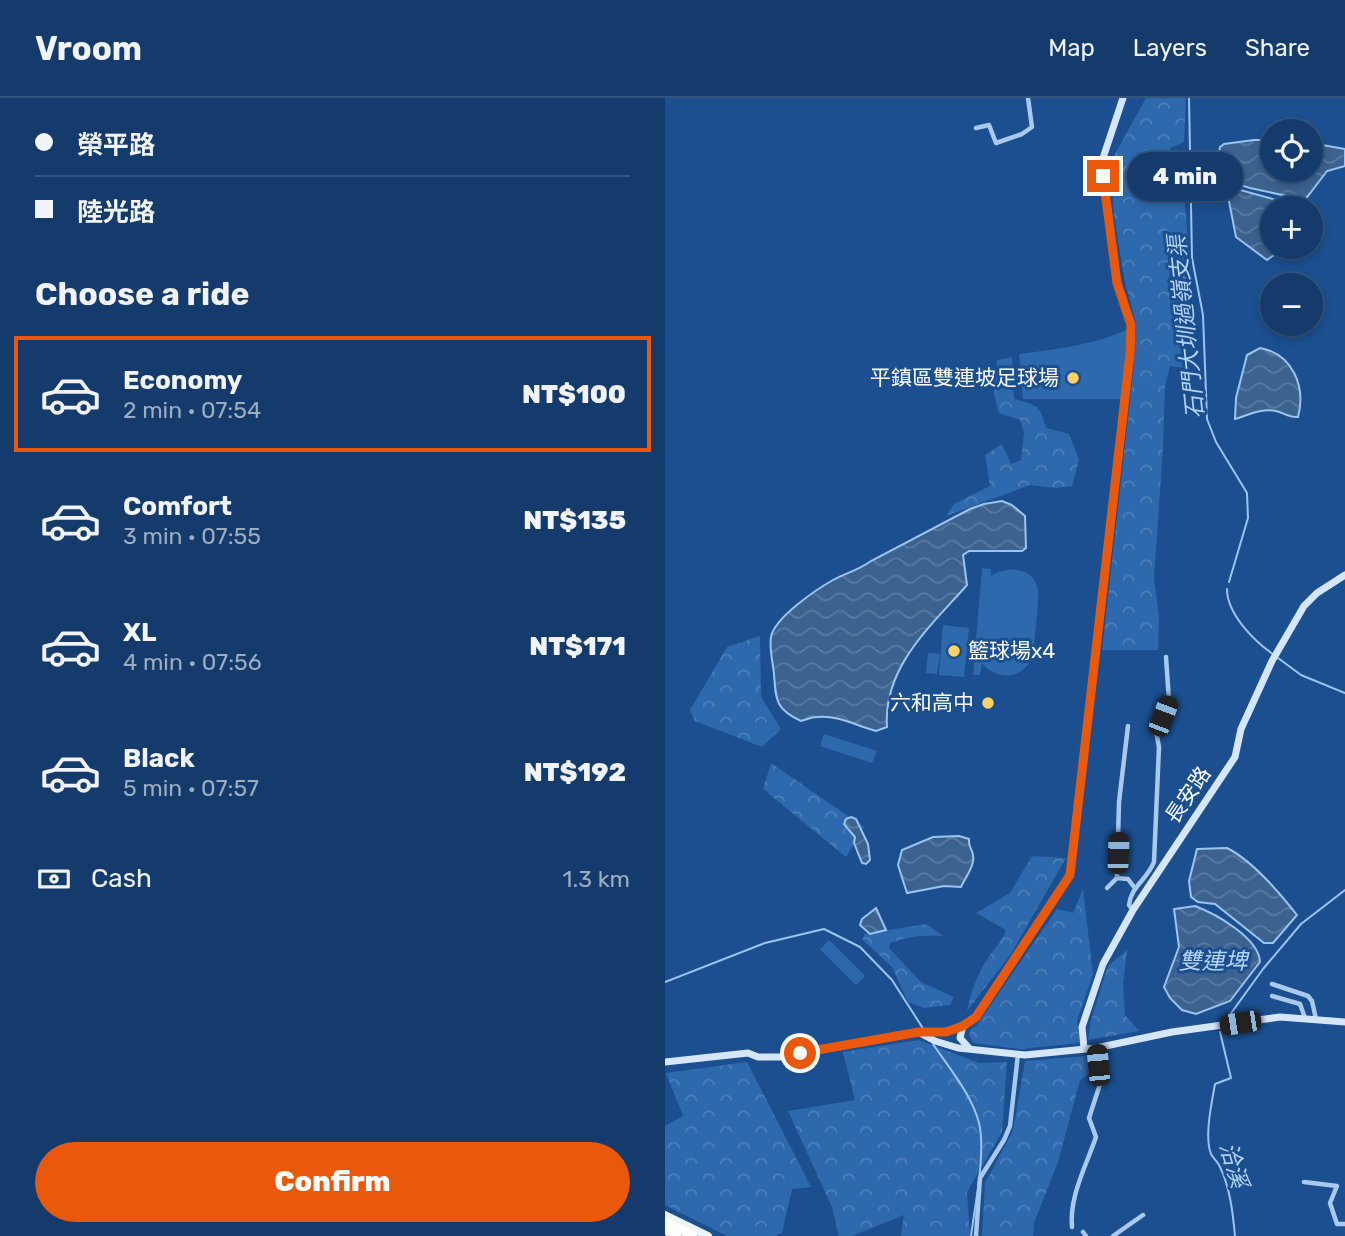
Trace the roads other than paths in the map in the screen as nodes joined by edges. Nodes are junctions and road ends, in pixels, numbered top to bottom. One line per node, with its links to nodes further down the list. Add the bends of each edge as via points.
1 (1028, 98): 3 (street, via 1032,127 1022,134 996,143 989,125)
2 (1123, 98): 16 (street, via 1103,158 1103,176 1117,283 1131,325 1130,354 1070,875 976,1017)
3 (976, 128)
4 (1345, 575): 10 (street, 長安路, via 1304,606 1272,661 1241,729 1235,757)
5 (1166, 657): 8 (street, via 1169,701 1156,732 1154,862 1150,873)
6 (1128, 726): 7 (street)
7 (1117, 878): 8 (street, via 1128,879); 9 (street)
8 (1134, 887): 10 (street, via 1129,905)
9 (1107, 888)
10 (1133, 909): 19 (street, 長安路, via 1103,964 1083,1027)
11 (1272, 984): 14 (street, via 1308,996)
12 (1272, 996): 13 (street, via 1300,1004)
13 (1305, 1018): 14 (street); 20 (street, via 1280,1017)
14 (1315, 1018): 15 (street)
15 (1345, 1022)
16 (963, 1026): 17 (street, via 946,1032); 18 (street, via 960,1038)
17 (919, 1032): 18 (street, via 935,1041); 22 (street, via 779,1057 748,1053)
18 (969, 1048): 21 (street)
19 (1084, 1048): 20 (street); 21 (street)
20 (1096, 1048): 28 (street, via 1102,1078 1089,1118 1096,1137 1070,1213)
21 (1018, 1054): 33 (street, via 1010,1126 980,1178)
22 (665, 1062)
23 (1304, 1182): 27 (street, via 1337,1186 1330,1203 1336,1224)
24 (665, 1215): 32 (main road)
25 (1143, 1215): 34 (street)
26 (665, 1223): 31 (highway)
27 (1345, 1224)
28 (1072, 1227)
29 (665, 1230): 30 (highway)
30 (677, 1236)
31 (692, 1236)
32 (708, 1236)
33 (976, 1236)
34 (1113, 1236)

